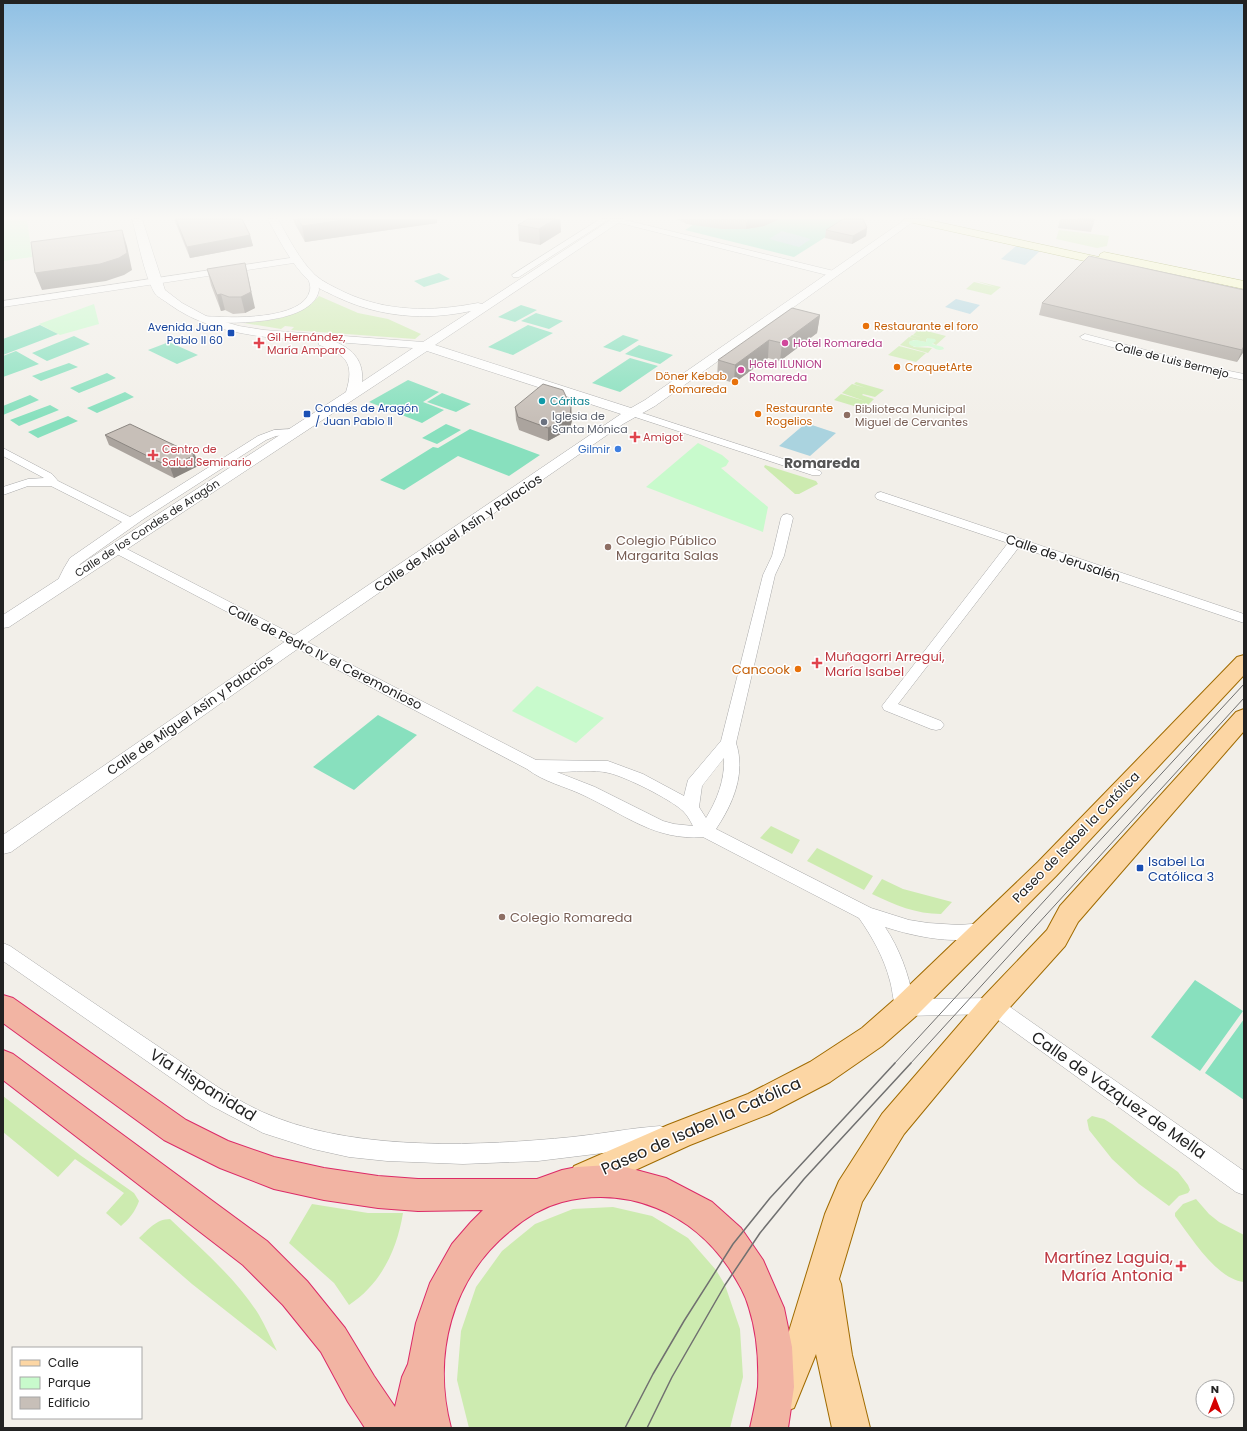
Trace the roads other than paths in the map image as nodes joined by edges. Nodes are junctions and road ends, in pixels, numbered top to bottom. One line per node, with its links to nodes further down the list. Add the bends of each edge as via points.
1 (123, 286): 10 (street); 12 (street)
2 (157, 286): 10 (street)
3 (314, 286): 14 (street, via 309,300 295,310 280,315 247,320)
4 (326, 286): 13 (street, via 354,301 384,311 432,313)
5 (516, 286): 13 (street, Calle de los Condes de Aragón)
6 (818, 286): 20 (street, Calle de Miguel Asín y Palacios)
7 (1214, 286): 11 (main road)
8 (1231, 286): 9 (main road)
9 (1244, 287)
10 (160, 292): 14 (street)
11 (1244, 293)
12 (3, 304)
13 (489, 304): 17 (street, Calle de los Condes de Aragón)
14 (204, 319): 15 (street, via 243,330)
15 (294, 336): 17 (street); 19 (street, via 327,344 348,354 357,370)
16 (1085, 337): 18 (street, Calle de Luis Bermejo)
17 (425, 346): 19 (street, Calle de los Condes de Aragón); 20 (street)
18 (1244, 377)
19 (352, 393): 21 (street, Calle de los Condes de Aragón)
20 (632, 413): 24 (street); 35 (street, Calle de Miguel Asín y Palacios)
21 (292, 432): 29 (street, Calle de los Condes de Aragón, via 274,433 262,438); 31 (street, Calle de los Condes de Aragón)
22 (3, 451): 23 (street)
23 (34, 468): 25 (street, via 51,478); 26 (street)
24 (816, 473)
25 (54, 483): 26 (street, via 43,481); 29 (street)
26 (6, 484)
27 (881, 496): 30 (street, Calle de Jerusalén)
28 (787, 518): 39 (street, via 778,556 769,575)
29 (131, 522): 32 (street, Calle de los Condes de Aragón, via 75,561)
30 (1016, 542): 33 (street, Calle de Jerusalén); 38 (street, via 890,706)
31 (117, 548): 32 (street, Calle de los Condes de Aragón); 35 (street, Calle de Pedro IV el Ceremonioso)
32 (63, 584): 34 (street, Calle de los Condes de Aragón)
33 (1244, 619)
34 (3, 623)
35 (297, 642): 40 (street, Calle de Pedro IV el Ceremonioso); 45 (street, Calle de Miguel Asín y Palacios)
36 (1244, 662): 47 (main road, Paseo de Isabel la Católica, via 1047,869)
37 (1244, 718): 49 (main road, via 1069,914 1056,938)
38 (936, 725)
39 (728, 743): 41 (street); 44 (street, via 733,760 726,795)
40 (533, 765): 42 (street, Calle de Pedro IV el Ceremonioso, via 609,767); 44 (street, Calle de Pedro IV el Ceremonioso, via 542,773 586,790 658,826 678,832)
41 (694, 784): 42 (street); 43 (street)
42 (666, 793): 43 (street, Calle de Pedro IV el Ceremonioso)
43 (690, 809): 44 (street, Calle de Pedro IV el Ceremonioso)
44 (705, 831): 46 (street, Calle de Pedro IV el Ceremonioso)
45 (3, 846)
46 (865, 913): 47 (street, Calle de Pedro IV el Ceremonioso, via 917,928 955,932); 51 (street, Calle de Pedro IV el Ceremonioso, via 882,936 894,961)
47 (984, 930): 51 (main road, Paseo de Isabel la Católica)
48 (3, 951): 54 (street, Vía Hispanidad, via 217,1098 252,1118 279,1129 333,1144 388,1151 476,1153)
49 (993, 1006): 51 (street); 57 (street, Calle de Vázquez de Mella); 60 (main road, via 893,1124 874,1152 850,1192)
50 (3, 1007): 59 (highway, via 176,1130 220,1153 274,1173 324,1184 391,1193)
51 (905, 1008): 53 (main road, Paseo de Isabel la Católica, via 872,1037 820,1072 758,1104)
52 (3, 1063): 63 (highway, via 260,1258 295,1293 333,1340)
53 (679, 1135): 54 (street, Vía Hispanidad, via 644,1136); 55 (main road, Paseo de Isabel la Católica)
54 (572, 1147): 55 (street)
55 (608, 1167): 56 (main road, Paseo de Isabel la Católica); 58 (street)
56 (573, 1183): 58 (highway, via 610,1180); 59 (highway)
57 (1244, 1184)
58 (646, 1186): 62 (highway, via 671,1195 694,1208 715,1224 744,1257 759,1287 771,1324 777,1379)
59 (538, 1194): 61 (highway, via 514,1207 492,1224 472,1245 455,1269 441,1297)
60 (823, 1276): 62 (main road, via 803,1342); 66 (main road, via 834,1355)
61 (426, 1359): 64 (highway); 65 (highway, via 426,1389)
62 (774, 1422)
63 (387, 1428)
64 (409, 1428)
65 (432, 1428)
66 (851, 1428)

